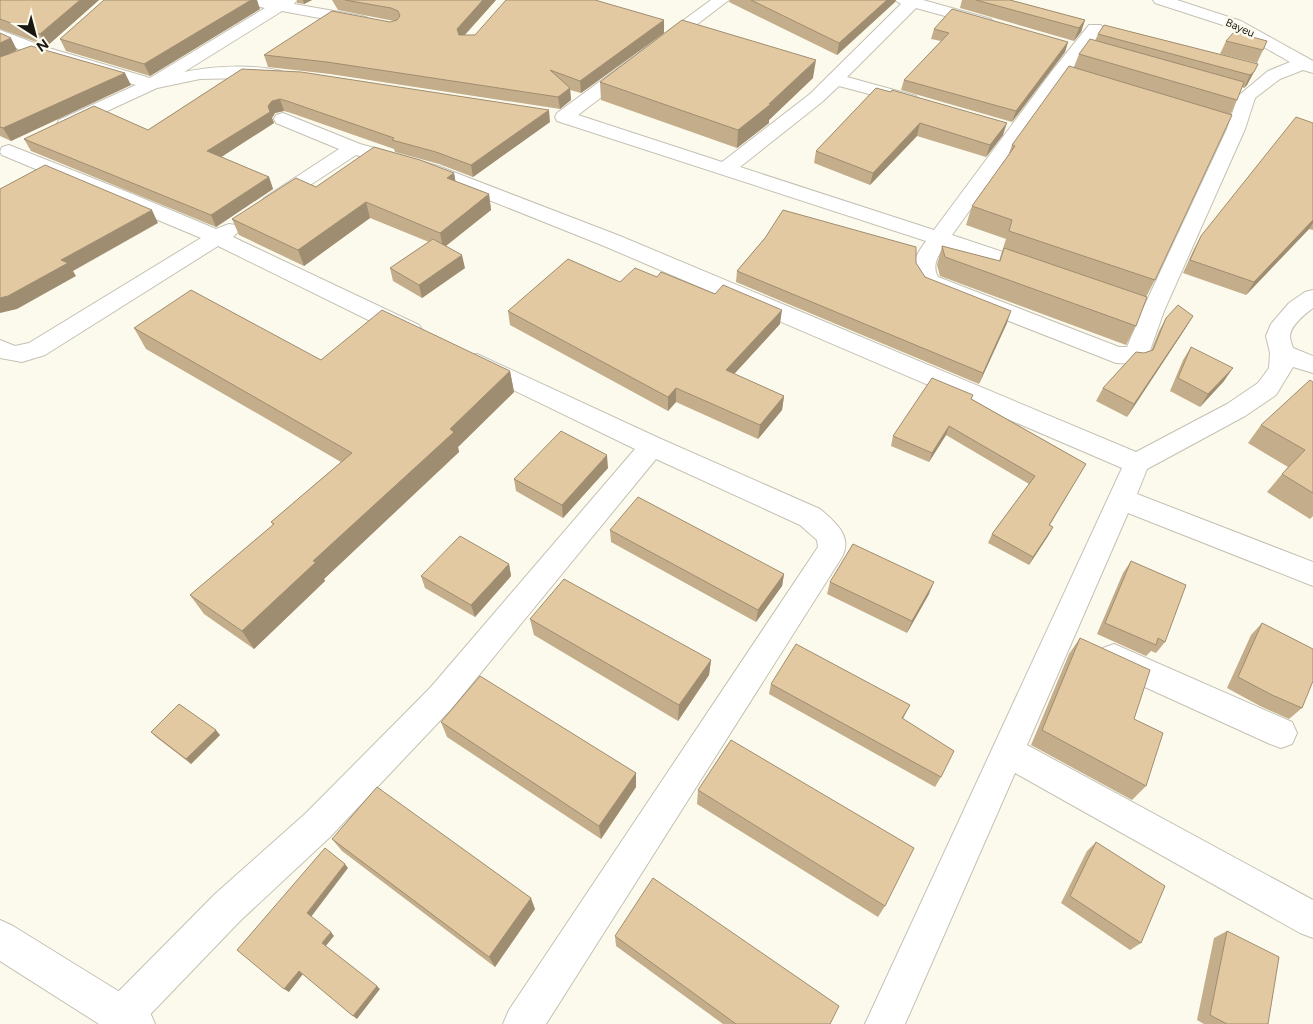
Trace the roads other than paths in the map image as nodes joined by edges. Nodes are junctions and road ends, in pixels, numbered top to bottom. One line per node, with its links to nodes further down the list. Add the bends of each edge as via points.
1 (248, 0): 5 (street)
2 (721, 0): 35 (street, via 554,115)
3 (1161, 0): 18 (street, Bayeu, via 1235,24)
4 (910, 1): 8 (street); 23 (street)
5 (285, 3): 6 (street); 25 (street)
6 (375, 23)
7 (1076, 24): 9 (street)
8 (1005, 28)
9 (1095, 29): 10 (street); 14 (street)
10 (1114, 34)
11 (0, 35): 15 (street)
12 (64, 42): 15 (street)
13 (1061, 43): 14 (street)
14 (1080, 48): 16 (street); 20 (street)
15 (43, 52): 17 (street); 25 (street)
16 (1098, 54)
17 (18, 58)
18 (1309, 65): 21 (street)
19 (1256, 70): 21 (street)
20 (1058, 75): 24 (street); 32 (street)
21 (1274, 75): 27 (street)
22 (296, 76): 25 (street, via 216,73)
23 (835, 79): 28 (street); 35 (street, via 816,98)
24 (1077, 81)
25 (152, 84): 31 (street)
26 (1228, 90): 27 (street)
27 (1247, 96): 37 (street, via 1227,126 1144,307 1136,356 1116,355 930,282 924,276 923,264)
28 (926, 105)
29 (283, 119): 33 (street)
30 (999, 126): 32 (street)
31 (53, 130)
32 (1018, 131): 37 (street)
33 (353, 148): 36 (street); 46 (street, via 431,170 612,241)
34 (12, 150): 36 (street)
35 (725, 169): 37 (street)
36 (218, 238): 40 (street); 41 (street, via 37,349 20,356)
37 (939, 238): 38 (street)
38 (1051, 276)
39 (1313, 297): 42 (street, via 1297,308 1283,324 1278,336)
40 (431, 340)
41 (0, 348)
42 (1282, 352): 44 (street); 46 (street, via 1281,369 1267,389 1236,410)
43 (457, 353): 45 (street)
44 (1313, 365)
45 (652, 446): 54 (street, via 441,698 318,825 228,907); 55 (street, via 810,518 830,535 832,549)
46 (1137, 463): 47 (street)
47 (1122, 499): 48 (street); 49 (street)
48 (1313, 574)
49 (1060, 634): 50 (street); 51 (street)
50 (1281, 732)
51 (1007, 751): 52 (street); 56 (street)
52 (1313, 920)
53 (0, 939): 54 (street)
54 (129, 1020)
55 (523, 1024)
56 (884, 1024)

